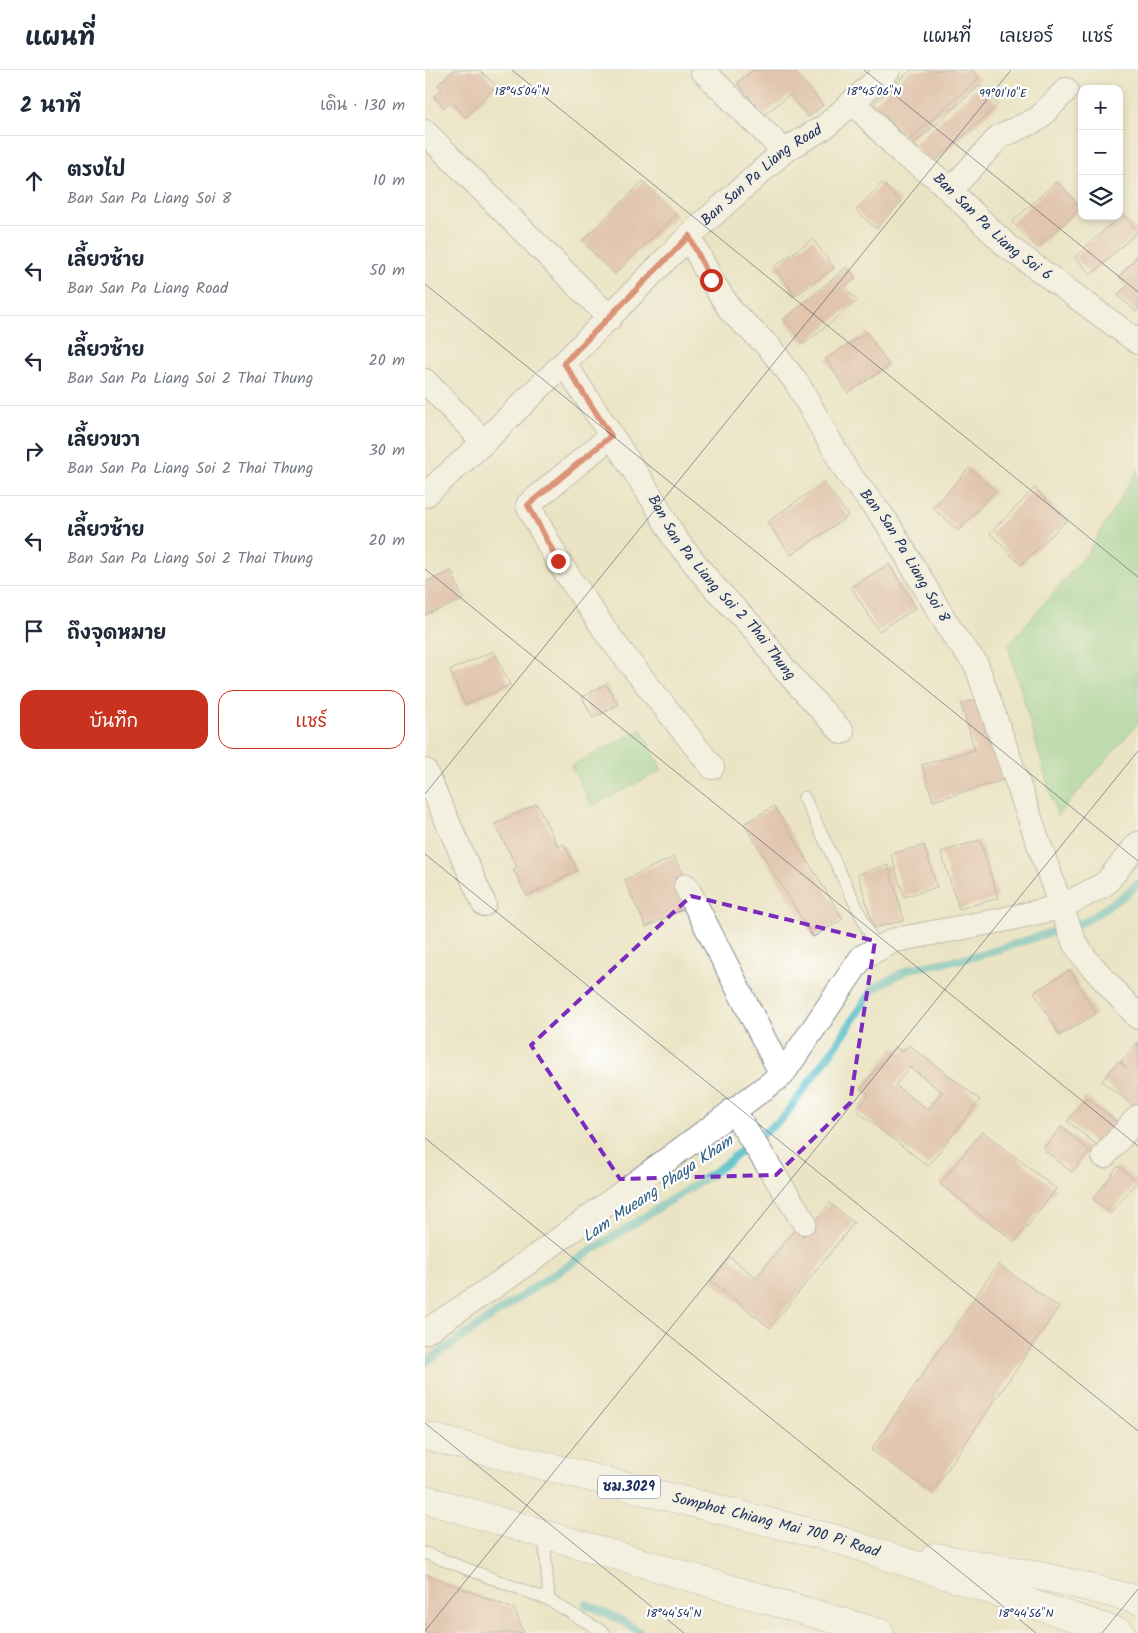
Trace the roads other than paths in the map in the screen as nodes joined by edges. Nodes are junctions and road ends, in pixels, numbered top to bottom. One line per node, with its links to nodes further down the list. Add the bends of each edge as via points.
1 (702, 70): 6 (street)
2 (888, 70): 4 (street, Ban San Pa Liang Road)
3 (1066, 90): 7 (street, via 1038,119 999,137)
4 (853, 102): 6 (street, Ban San Pa Liang Road, via 826,126); 7 (street, Ban San Pa Liang Soi 6, via 903,153)
5 (425, 132): 9 (street)
6 (784, 151): 8 (street, Ban San Pa Liang Road)
7 (950, 191): 10 (street, Ban San Pa Liang Soi 6, via 1007,246)
8 (689, 236): 9 (street, Ban San Pa Liang Road); 23 (street, Ban San Pa Liang Soi 8, via 711,280 732,312 769,347 797,382 847,472 886,521 954,636 977,664)
9 (609, 318): 11 (street, Ban San Pa Liang Road)
10 (1138, 342)
11 (564, 363): 13 (street, Ban San Pa Liang Soi 2 Thai Thung); 14 (street, Ban San Pa Liang Road)
12 (425, 381): 14 (street)
13 (611, 436): 16 (street, Ban San Pa Liang Soi 2 Thai Thung, via 675,539 757,632 785,670); 17 (street, via 528,505 558,561 611,639)
14 (484, 442): 15 (street, Ban San Pa Liang Road)
15 (425, 496)
16 (842, 732)
17 (712, 767)
18 (425, 772): 22 (street)
19 (804, 797): 24 (lane)
20 (1138, 844): 23 (street, via 1105,884)
21 (686, 886): 26 (street)
22 (484, 904)
23 (1064, 914): 24 (street, via 1002,920 895,940); 25 (street, Ban San Pa Liang Soi 8, via 1075,944)
24 (877, 949): 26 (street, via 862,957)
25 (1138, 1017)
26 (782, 1074): 28 (street)
27 (1138, 1117): 29 (street)
28 (738, 1119): 30 (street); 31 (street)
29 (1104, 1156)
30 (804, 1222)
31 (425, 1332)
32 (425, 1436): 35 (main road, Somphot Chiang Mai 700 Pi Road / ชม.3029)
33 (425, 1499): 34 (main road)
34 (544, 1534): 37 (lane); 39 (main road)
35 (833, 1538): 38 (main road, via 1055,1579); 43 (main road, Somphot Chiang Mai 700 Pi Road / ชม.3029)
36 (425, 1553): 37 (lane)
37 (549, 1600): 40 (lane)
38 (1138, 1600)
39 (783, 1605): 41 (main road); 42 (main road)
40 (605, 1633)
41 (852, 1633)
42 (879, 1633)
43 (1121, 1633)

